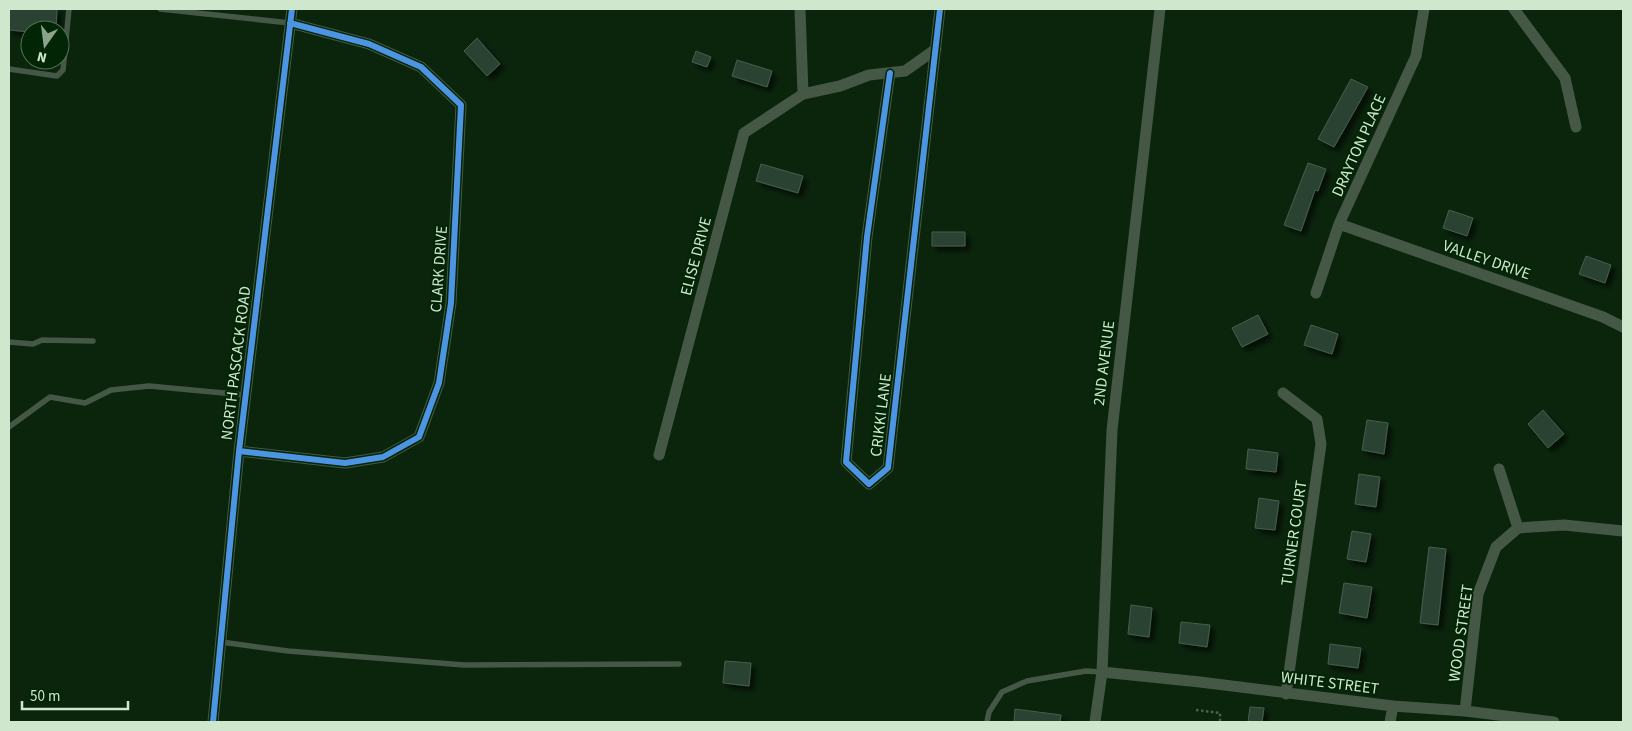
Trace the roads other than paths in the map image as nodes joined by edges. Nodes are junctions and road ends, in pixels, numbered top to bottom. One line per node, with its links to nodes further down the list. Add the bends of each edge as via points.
1 (69, 9): 11 (lane, via 63,70 57,76)
2 (160, 9): 9 (lane)
3 (292, 9): 9 (street, NORTH PASCACK ROAD)
4 (800, 9): 13 (street)
5 (940, 9): 10 (street, CRIKKI LANE)
6 (1160, 9): 30 (street, 2ND AVENUE, via 1112,430)
7 (1424, 9): 15 (street, DRAYTON PLACE, via 1416,56)
8 (1514, 9): 14 (street, via 1565,78)
9 (290, 23): 21 (street, NORTH PASCACK ROAD); 23 (street, CLARK DRIVE, via 369,44 421,67 460,105 451,303 439,382 419,437 383,457 344,463)
10 (936, 49): 12 (street, ELISE DRIVE, via 905,71); 12 (street, CRIKKI LANE, via 888,468 869,484 846,462 867,237)
11 (9, 69)
12 (890, 73): 13 (street, ELISE DRIVE, via 868,75 840,86)
13 (803, 94): 24 (street, ELISE DRIVE, via 744,133)
14 (1576, 127)
15 (1339, 224): 16 (street, DRAYTON PLACE); 17 (street, VALLEY DRIVE, via 1603,317)
16 (1316, 293)
17 (1623, 327)
18 (93, 341): 19 (lane)
19 (9, 342)
20 (1283, 393): 31 (street, TURNER COURT, via 1317,419 1321,444)
21 (246, 396): 22 (lane, via 150,386 111,390 85,403 50,397); 23 (street, NORTH PASCACK ROAD)
22 (9, 426)
23 (239, 451): 28 (street, NORTH PASCACK ROAD)
24 (658, 455)
25 (1499, 469): 26 (street)
26 (1518, 528): 27 (street, via 1564,525); 33 (street, WOOD STREET, via 1496,547 1478,594)
27 (1623, 531)
28 (221, 642): 29 (lane, via 288,651 464,665); 35 (street, NORTH PASCACK ROAD)
29 (679, 664)
30 (1102, 672): 31 (street, WHITE STREET); 36 (lane, via 1086,671 1027,682 1002,692 989,712); 37 (street, 2ND AVENUE)
31 (1286, 694): 32 (street, WHITE STREET)
32 (1393, 706): 33 (street, WHITE STREET); 38 (street)
33 (1465, 712): 34 (street, WHITE STREET)
34 (1539, 721): 39 (street, WHITE STREET)
35 (213, 722)
36 (987, 722)
37 (1095, 722)
38 (1390, 722)
39 (1554, 722)

